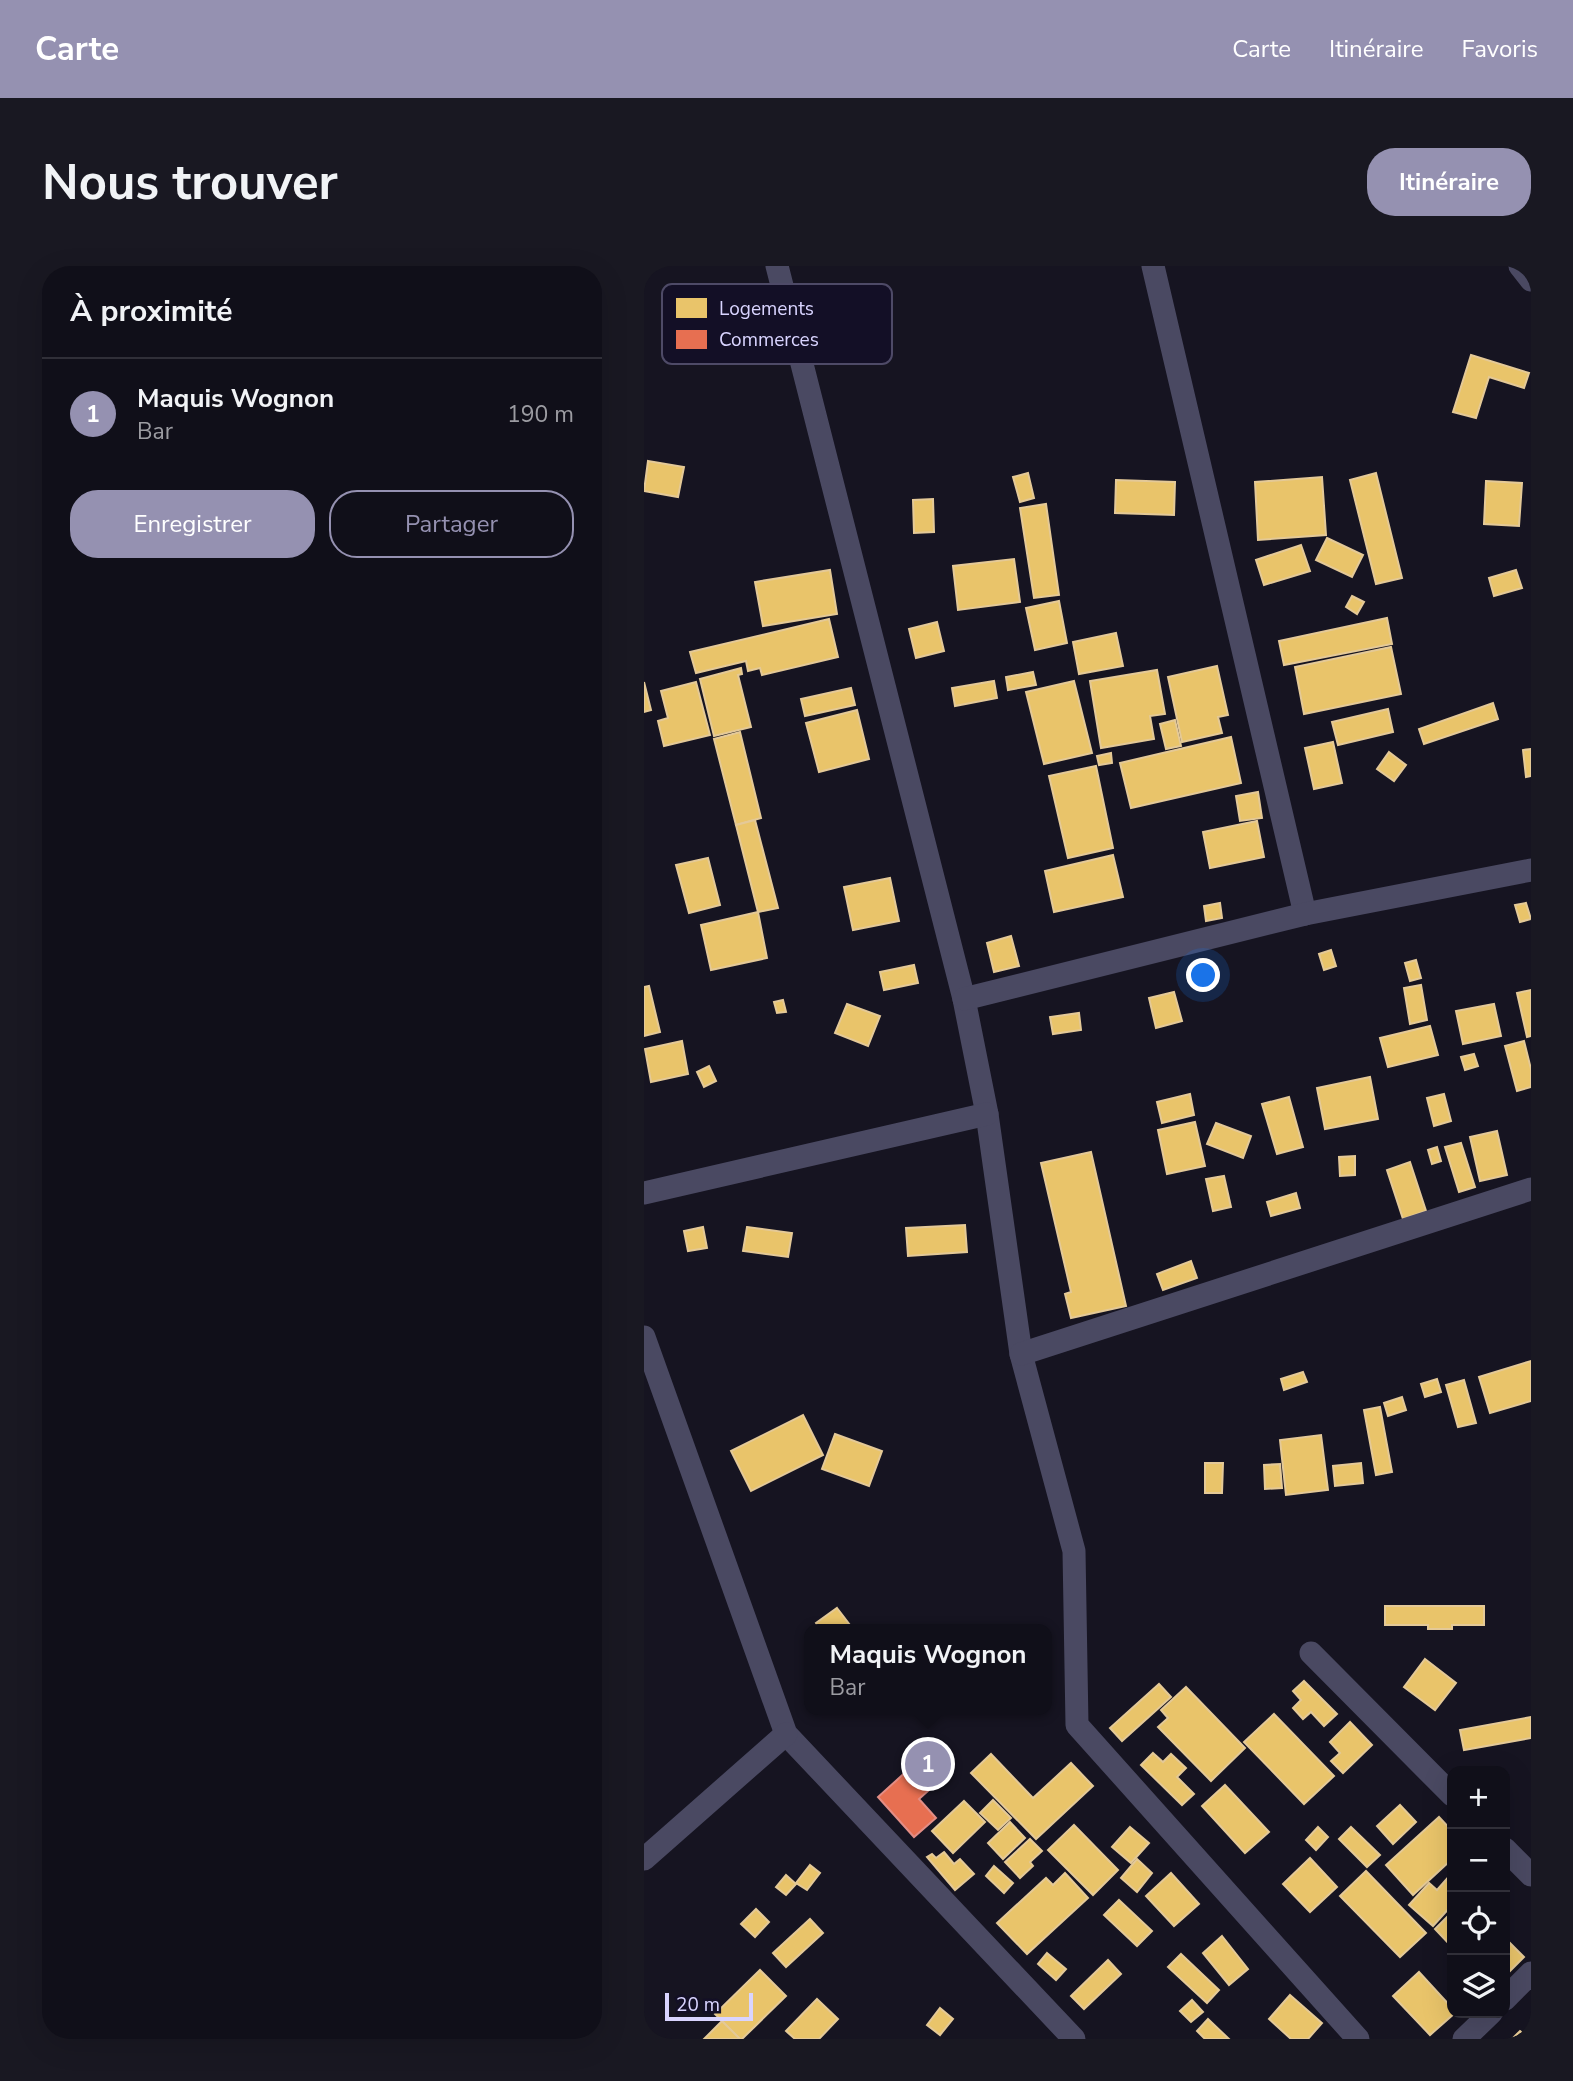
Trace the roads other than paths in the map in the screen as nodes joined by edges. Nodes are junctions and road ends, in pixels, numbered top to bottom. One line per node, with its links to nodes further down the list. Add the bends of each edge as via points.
1 (777, 266): 5 (street)
2 (1153, 266): 8 (street)
3 (1520, 266): 4 (street)
4 (1531, 280)
5 (782, 284)
6 (802, 364): 9 (street)
7 (1531, 870): 8 (street)
8 (1305, 914): 9 (street)
9 (964, 999): 10 (street)
10 (987, 1114): 12 (street); 14 (street)
11 (1531, 1189): 14 (street)
12 (644, 1193)
13 (644, 1337): 16 (street)
14 (1021, 1354): 25 (street, via 1074,1551 1077,1725)
15 (1311, 1653): 17 (street)
16 (786, 1734): 19 (street); 24 (street)
17 (1447, 1790)
18 (1510, 1854): 20 (street)
19 (644, 1859)
20 (1531, 1875)
21 (1531, 1973): 22 (street)
22 (1510, 1994)
23 (1485, 2018): 26 (street)
24 (1074, 2039)
25 (1358, 2039)
26 (1464, 2039)

